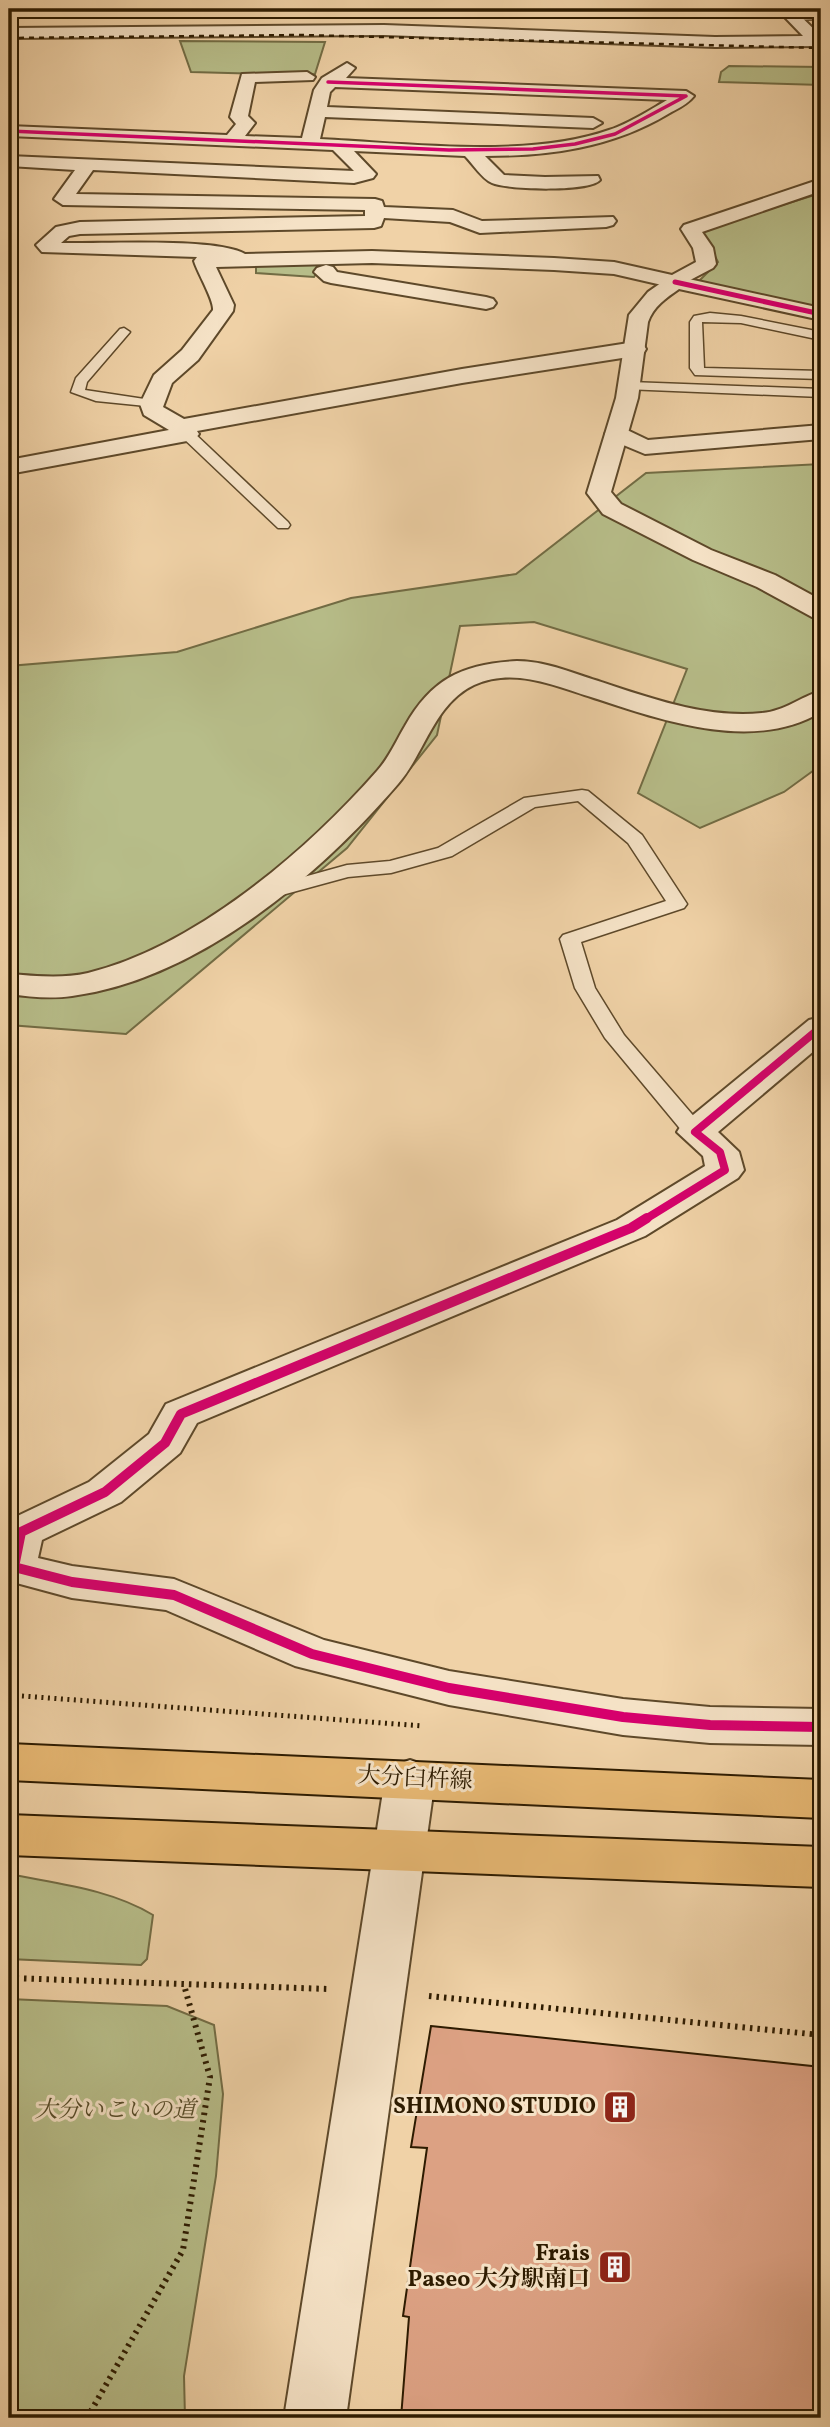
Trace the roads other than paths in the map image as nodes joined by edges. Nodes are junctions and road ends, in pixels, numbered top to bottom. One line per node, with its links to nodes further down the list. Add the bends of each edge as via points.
1 (489, 13): 5 (street)
2 (821, 16): 3 (lane)
3 (794, 18): 6 (street)
4 (9, 33): 5 (street, via 384,30)
5 (495, 36): 6 (street, via 715,42)
6 (819, 37)
7 (365, 55): 9 (street)
8 (307, 76): 13 (street, via 248,77 239,117 246,123)
9 (328, 82): 10 (street); 11 (street, via 686,96)
10 (317, 112): 11 (street); 14 (street)
11 (634, 125): 16 (street, via 577,144)
12 (9, 131): 13 (street)
13 (232, 141): 14 (street)
14 (310, 144): 15 (street)
15 (338, 146): 16 (street); 18 (street, via 368,174)
16 (471, 151): 19 (street, via 500,180)
17 (9, 161): 18 (street)
18 (89, 165): 21 (street, via 64,199 375,205)
19 (592, 180)
20 (821, 185): 26 (street, via 691,229 703,248 706,264)
21 (374, 212): 22 (street, via 453,216 480,227); 24 (street, via 374,222 80,228 63,231 46,245 189,250)
22 (606, 221)
23 (339, 257): 24 (street); 25 (street); 27 (street, via 324,272 331,277)
24 (239, 259): 36 (street, via 204,261 223,311 190,355 162,380)
25 (520, 262): 26 (street, via 614,268); 27 (street)
26 (675, 282): 28 (street); 32 (street, via 640,314)
27 (486, 303): 29 (street)
28 (821, 314)
29 (470, 321)
30 (124, 332): 36 (lane, via 80,381 78,392)
31 (821, 336): 33 (lane, via 722,317 708,316 696,323 700,372)
32 (635, 349): 34 (street); 37 (street, via 462,376)
33 (821, 375)
34 (630, 386): 35 (lane); 39 (street)
35 (821, 393)
36 (151, 404): 37 (street, via 159,416)
37 (184, 430): 40 (street); 41 (lane)
38 (821, 432): 39 (street, via 645,447)
39 (617, 434): 42 (street, via 600,494 612,509)
40 (9, 467)
41 (283, 525)
42 (821, 611)
43 (821, 700): 44 (street, via 799,714 774,720 713,721 535,670 519,668 458,680 446,687 425,715 388,777)
44 (271, 891): 45 (street, via 195,942 109,980 71,988); 47 (lane, via 445,852 530,802 582,795 635,839 677,904 570,939 585,988 615,1038)
45 (9, 984)
46 (821, 1027): 47 (street)
47 (695, 1132): 48 (street, via 720,1152 724,1170 631,1228 181,1415 165,1443 105,1493 21,1532 14,1567 72,1582 174,1595 312,1654 449,1688 623,1717 710,1725)
48 (821, 1727)
49 (9, 1762): 50 (main road, 大分臼杵線)
50 (411, 1779): 51 (main road, 大分臼杵線); 53 (street)
51 (821, 1799)
52 (9, 1835): 53 (main road)
53 (399, 1852): 54 (main road); 55 (street)
54 (821, 1867)
55 (315, 2418)

